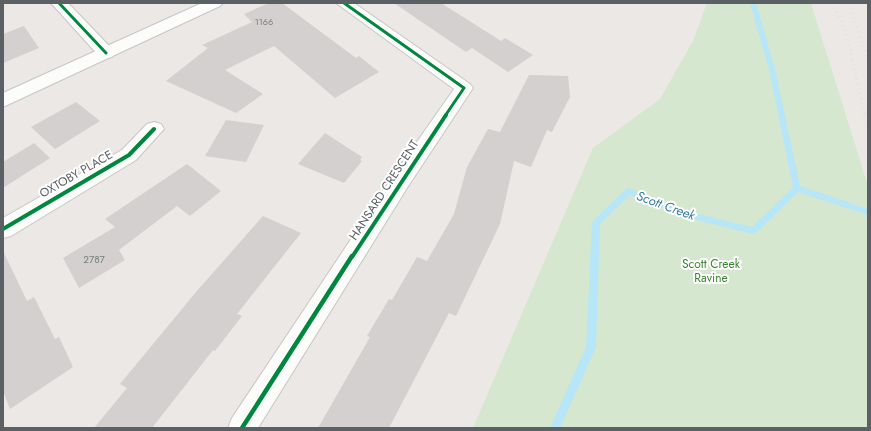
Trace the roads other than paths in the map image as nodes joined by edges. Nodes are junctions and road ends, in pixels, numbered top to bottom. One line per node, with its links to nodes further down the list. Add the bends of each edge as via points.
1 (59, 3): 4 (street)
2 (215, 3): 4 (street)
3 (344, 3): 8 (street, HANSARD CRESCENT, via 464,88 400,182)
4 (106, 53): 5 (street)
5 (3, 101)
6 (154, 129): 7 (street, OXTOBY PLACE, via 129,155)
7 (3, 228)
8 (242, 428)

